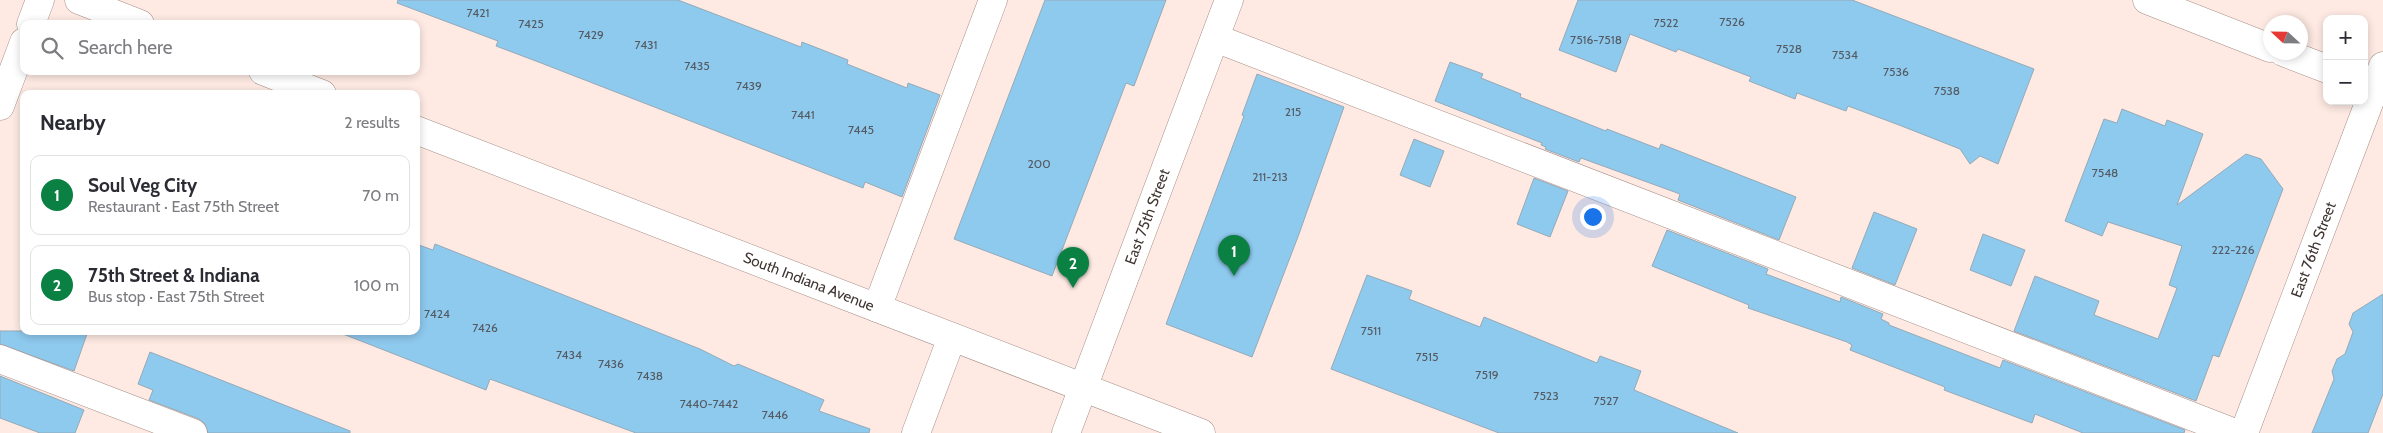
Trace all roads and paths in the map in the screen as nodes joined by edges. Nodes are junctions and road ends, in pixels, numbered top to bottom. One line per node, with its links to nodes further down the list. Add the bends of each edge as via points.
1 (40, 0): 6 (street)
2 (79, 0): 7 (street)
3 (993, 0): 18 (street)
4 (1229, 0): 8 (street, East 75th Street)
5 (2146, 0): 9 (street)
6 (32, 20)
7 (130, 20)
8 (1214, 38): 21 (street, East 75th Street); 26 (street)
9 (2263, 45)
10 (20, 53): 16 (street)
11 (2304, 60): 12 (street)
12 (2323, 67)
13 (273, 75): 15 (street)
14 (2376, 82): 27 (street, East 76th Street)
15 (312, 90)
16 (0, 106)
17 (420, 132): 18 (street, South Indiana Avenue)
18 (877, 308): 19 (street, South Indiana Avenue)
19 (952, 337): 21 (street, South Indiana Avenue); 22 (street)
20 (0, 359): 24 (street)
21 (1083, 388): 23 (street, South Indiana Avenue); 25 (street, East 75th Street)
22 (920, 432)
23 (1194, 432)
24 (193, 433)
25 (1066, 433)
26 (2235, 433)
27 (2244, 433)

